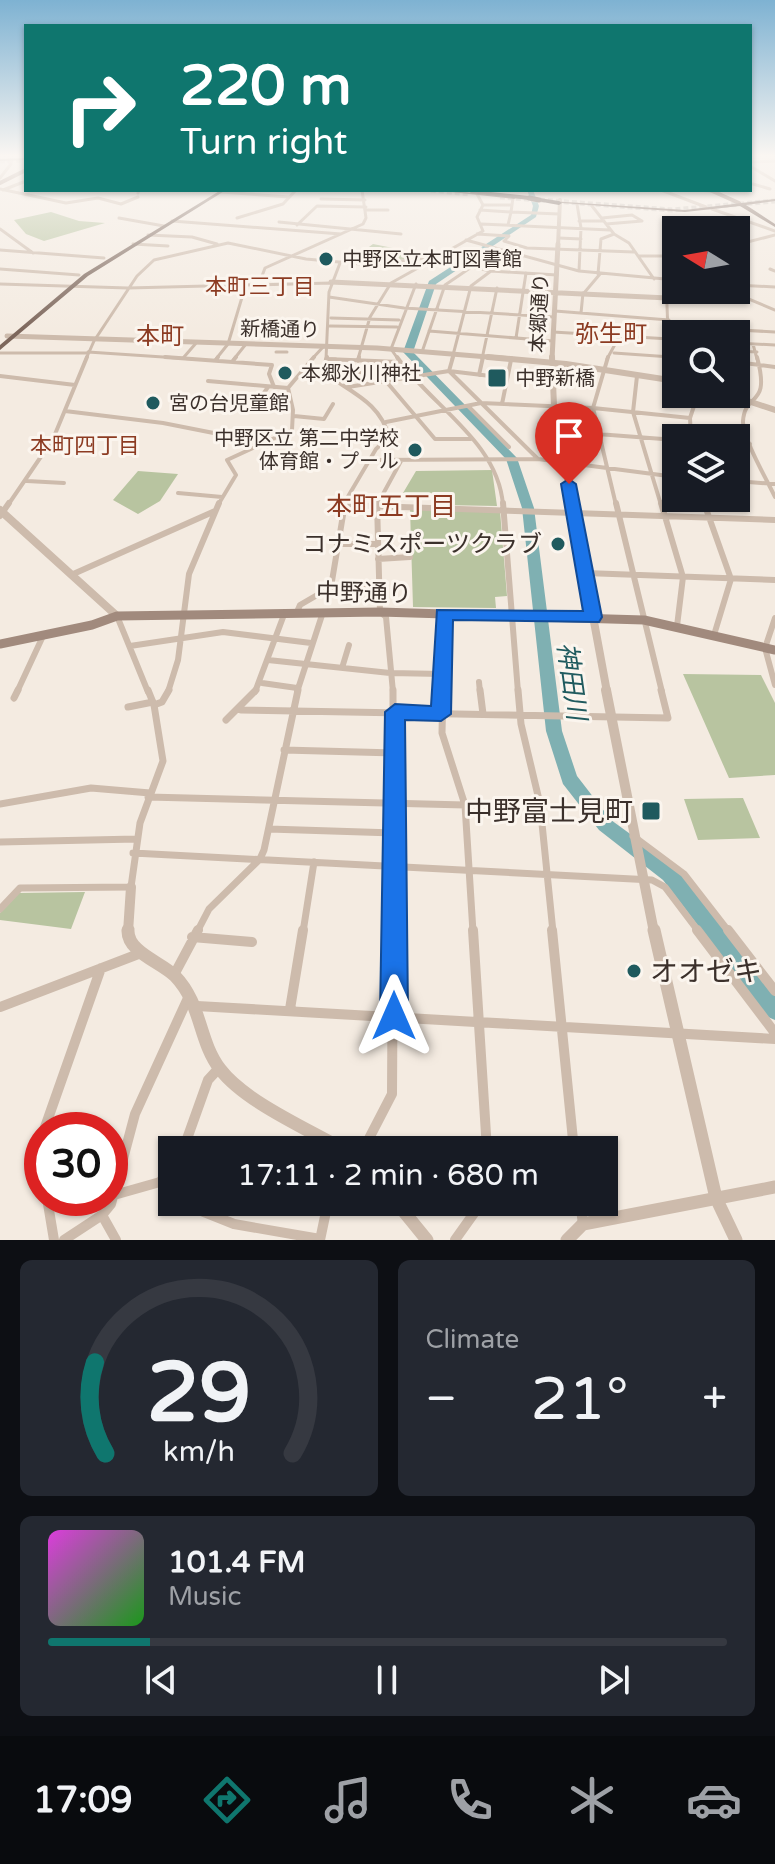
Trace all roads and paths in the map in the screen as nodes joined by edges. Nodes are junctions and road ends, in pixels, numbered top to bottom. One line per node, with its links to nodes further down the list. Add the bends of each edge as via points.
1 (559, 214): 23 (street, 本郷通り)
2 (180, 215): 21 (main road)
3 (182, 215): 15 (main road)
4 (248, 215): 14 (street)
5 (308, 215): 19 (street)
6 (365, 215): 24 (street, via 363,224)
7 (478, 215): 20 (street)
8 (510, 215): 22 (street)
9 (578, 215): 16 (street)
10 (599, 215): 17 (street)
11 (729, 215): 29 (street)
12 (754, 215): 29 (main road)
13 (119, 218): 21 (street)
14 (237, 218)
15 (172, 221): 21 (main road); 27 (street)
16 (579, 221): 17 (street); 25 (street)
17 (604, 221): 17 (street, via 644,222 632,215); 28 (street)
18 (279, 222): 19 (street)
19 (299, 223): 24 (street); 27 (street)
20 (481, 224): 22 (street); 32 (street)
21 (162, 225): 34 (main road); 57 (main road)
22 (508, 225): 23 (street)
23 (559, 227): 25 (street); 35 (street, 本郷通り)
24 (353, 228): 30 (street); 31 (street)
25 (581, 228): 28 (street); 36 (street)
26 (0, 229): 50 (street)
27 (292, 230): 30 (street)
28 (610, 230): 33 (street)
29 (775, 231): 38 (street)
30 (341, 234): 55 (street)
31 (401, 234)
32 (477, 234): 37 (street); 39 (street, via 508,236 504,241)
33 (614, 234): 48 (street, via 601,239); 51 (street)
34 (148, 235): 40 (main road); 41 (street)
35 (559, 238): 36 (street); 45 (street, 本郷通り)
36 (581, 239): 47 (street)
37 (466, 240): 43 (street); 56 (street, via 444,255)
38 (750, 240)
39 (511, 242): 43 (street); 44 (street)
40 (133, 244): 42 (street); 78 (main road)
41 (220, 244): 55 (street); 81 (street, via 154,260)
42 (168, 246)
43 (496, 248): 53 (street); 61 (street)
44 (527, 248): 45 (street); 53 (street)
45 (558, 249): 47 (street); 60 (street, 本郷通り)
46 (0, 250): 49 (street)
47 (581, 250): 48 (street); 64 (street)
48 (600, 251): 51 (street); 66 (street)
49 (14, 252): 50 (street); 54 (street)
50 (34, 254): 57 (street)
51 (636, 254): 52 (street); 69 (street)
52 (662, 255)
53 (527, 256): 60 (street)
54 (0, 257)
55 (294, 257): 59 (street); 75 (street, via 265,268)
56 (428, 257): 58 (street); 59 (street, via 372,265)
57 (104, 258): 67 (main road)
58 (434, 259): 61 (street); 72 (street)
59 (340, 263): 71 (street)
60 (557, 266): 64 (street); 68 (street, 本郷通り)
61 (471, 267): 63 (street); 77 (street)
62 (0, 269): 67 (street)
63 (491, 271): 65 (street); 79 (street)
64 (579, 271): 66 (street)
65 (526, 273): 68 (street); 84 (street)
66 (599, 274): 69 (street); 86 (street)
67 (79, 275): 78 (main road)
68 (557, 275): 85 (street, 本郷通り)
69 (654, 279): 70 (street)
70 (662, 279)
71 (331, 282): 72 (street); 75 (street); 87 (street)
72 (391, 283): 76 (street); 90 (street)
73 (0, 284): 78 (street)
74 (246, 284): 75 (street); 81 (street); 121 (street)
75 (259, 284)
76 (417, 284): 77 (street); 91 (street)
77 (445, 285): 79 (street); 92 (street)
78 (68, 286): 81 (street); 112 (main road)
79 (471, 286): 83 (street); 94 (street)
80 (750, 286): 82 (street)
81 (132, 287): 116 (street)
82 (775, 287)
83 (497, 288): 84 (street); 95 (street)
84 (524, 289): 85 (street); 98 (street)
85 (556, 291): 86 (street); 97 (street, 本郷通り)
86 (584, 293): 88 (street); 96 (street)
87 (329, 297): 90 (street); 100 (street)
88 (662, 298)
89 (750, 300): 93 (street)
90 (377, 303): 91 (street); 99 (street)
91 (404, 308): 92 (street); 101 (street)
92 (436, 310): 94 (street); 108 (street)
93 (775, 310)
94 (464, 312): 95 (street); 111 (street)
95 (491, 313): 98 (street); 113 (street)
96 (581, 313): 97 (street); 102 (street)
97 (555, 314): 98 (street); 109 (street, 本郷通り)
98 (519, 315): 115 (street)
99 (370, 317): 100 (street); 101 (street); 105 (street)
100 (331, 318): 104 (street)
101 (399, 320): 106 (street)
102 (662, 322)
103 (321, 326): 104 (street)
104 (330, 326): 105 (street); 126 (street)
105 (368, 327): 106 (street); 127 (street)
106 (397, 327): 128 (street)
107 (750, 330): 110 (street)
108 (429, 331): 111 (street); 133 (street)
109 (553, 332): 114 (street); 119 (street, 本郷通り)
110 (775, 332)
111 (456, 333): 113 (street); 137 (street)
112 (10, 336): 116 (street, 新橋通り); 118 (main road); 129 (main road)
113 (487, 336): 115 (street); 140 (street)
114 (619, 337): 117 (street); 136 (street)
115 (516, 338): 119 (street)
116 (95, 339): 120 (street, 新橋通り); 130 (street)
117 (662, 339)
118 (0, 341)
119 (553, 341): 148 (street, 本郷通り)
120 (197, 342): 121 (street, 新橋通り); 139 (street)
121 (228, 344): 122 (street, 新橋通り); 142 (street)
122 (246, 344): 126 (street, 新橋通り); 145 (street)
123 (750, 344): 124 (street)
124 (753, 344): 125 (street); 135 (street)
125 (775, 345)
126 (327, 346): 127 (street, 新橋通り); 141 (street); 167 (street)
127 (363, 347): 128 (street, 新橋通り); 144 (street)
128 (391, 349): 133 (street, 新橋通り); 146 (street)
129 (0, 351): 130 (street)
130 (88, 352): 139 (street); 164 (street)
131 (276, 352): 132 (street)
132 (287, 352)
133 (422, 352): 137 (street, 新橋通り)
134 (750, 352): 135 (street)
135 (757, 352): 150 (street)
136 (614, 353): 138 (street); 153 (street)
137 (452, 354): 140 (street, 新橋通り); 154 (street)
138 (662, 354)
139 (184, 357): 142 (street)
140 (483, 357): 143 (street, 新橋通り); 157 (street)
141 (326, 359): 144 (street); 152 (street)
142 (216, 360): 145 (street)
143 (511, 360): 148 (street, 新橋通り); 160 (street)
144 (358, 361): 147 (street)
145 (232, 362): 165 (street, via 272,365)
146 (399, 362): 147 (street); 156 (street)
147 (382, 363): 155 (street)
148 (552, 363): 153 (street, 新橋通り); 174 (street, 本郷通り)
149 (750, 364): 150 (street)
150 (760, 365): 151 (street); 168 (street, via 761,394)
151 (775, 367)
152 (322, 370): 155 (street); 166 (street)
153 (602, 370): 159 (street, 新橋通り); 175 (street)
154 (449, 371): 156 (street); 157 (street); 169 (street)
155 (379, 373): 162 (street)
156 (410, 375): 162 (street); 179 (street)
157 (479, 375): 160 (street)
158 (0, 376): 164 (street)
159 (637, 376): 161 (street, 新橋通り); 180 (street)
160 (507, 378): 171 (street)
161 (662, 379)
162 (385, 380): 166 (street); 182 (street)
163 (208, 381): 165 (street)
164 (75, 385): 178 (street)
165 (271, 387): 167 (street); 172 (street)
166 (348, 387): 184 (street)
167 (288, 388): 181 (street)
168 (751, 402): 177 (street); 186 (street)
169 (481, 403): 171 (street); 173 (street); 195 (street)
170 (333, 404): 181 (street, via 324,419)
171 (502, 404): 174 (street)
172 (255, 406)
173 (467, 406): 179 (street); 194 (street)
174 (554, 406): 175 (street); 187 (street, 本郷通り)
175 (593, 408): 180 (street); 188 (street)
176 (693, 408): 183 (street)
177 (775, 410)
178 (65, 411): 192 (street); 203 (street)
179 (444, 411): 182 (street); 190 (street)
180 (633, 412): 183 (street); 189 (street)
181 (294, 416): 192 (street, via 292,430)
182 (417, 416): 184 (street); 190 (street, via 435,439)
183 (690, 418): 185 (street)
184 (386, 422): 196 (street, via 389,437)
185 (690, 424)
186 (743, 424)
187 (558, 431): 188 (street); 199 (street, 本郷通り)
188 (598, 434): 189 (street); 200 (street)
189 (640, 438): 191 (street); 201 (street)
190 (471, 439): 197 (street)
191 (662, 439)
192 (261, 443): 208 (street, via 227,460 236,475)
193 (750, 444): 206 (street)
194 (509, 447)
195 (538, 459): 197 (street); 199 (street)
196 (371, 460): 198 (street); 210 (street)
197 (490, 460): 198 (street); 212 (street)
198 (401, 461): 211 (street)
199 (565, 465): 200 (street); 214 (street, 本郷通り)
200 (607, 470): 201 (street); 215 (street)
201 (652, 475): 202 (street); 218 (street)
202 (662, 476)
203 (27, 481): 205 (street); 217 (street)
204 (750, 482): 206 (street)
205 (64, 483)
206 (772, 484): 209 (street)
207 (178, 493): 208 (street)
208 (222, 497): 213 (street)
209 (775, 497)
210 (343, 505): 211 (street); 221 (street)
211 (377, 506): 212 (street); 222 (street)
212 (505, 509): 214 (street); 239 (street)
213 (215, 511): 226 (street); 237 (street, via 185,587)
214 (574, 511): 215 (street); 225 (street, 本郷通り)
215 (618, 512): 218 (street); 227 (street)
216 (706, 512): 219 (street)
217 (1, 513): 226 (street)
218 (664, 514): 219 (street); 228 (street)
219 (707, 515): 220 (street); 229 (street)
220 (775, 520)
221 (337, 544): 222 (street); 231 (street)
222 (378, 544): 224 (street)
223 (410, 557): 224 (street)
224 (378, 559): 232 (street)
225 (585, 573): 227 (street); 241 (street, 本郷通り)
226 (71, 575): 240 (street)
227 (633, 575): 228 (street); 243 (street)
228 (683, 577): 229 (street); 244 (street)
229 (731, 579): 230 (street); 245 (street)
230 (775, 580)
231 (331, 587): 232 (street); 234 (street)
232 (379, 588): 236 (street)
233 (285, 612): 234 (main road, 中野通り); 237 (main road, 中野通り); 248 (street)
234 (297, 612): 235 (main road, 中野通り)
235 (323, 612): 236 (main road, 中野通り); 249 (street)
236 (380, 612): 238 (main road, 中野通り); 257 (street, via 386,617)
237 (181, 614): 240 (main road, 中野通り); 247 (street)
238 (444, 614): 239 (main road, 中野通り); 258 (street)
239 (512, 614): 241 (main road, 中野通り); 271 (street)
240 (117, 616): 246 (main road, 中野通り); 252 (street)
241 (593, 617): 243 (main road, 中野通り); 272 (street, 本郷通り)
242 (775, 618): 253 (street)
243 (644, 620): 244 (main road, 中野通り); 272 (street, via 668,718)
244 (677, 626): 245 (main road, 中野通り)
245 (714, 635): 253 (main road, 中野通り)
246 (43, 636): 250 (main road, 中野通り); 263 (street)
247 (181, 638): 248 (street, via 223,632); 252 (street); 264 (street, via 176,680 162,702)
248 (271, 638): 249 (street); 254 (street)
249 (311, 643): 255 (street)
250 (0, 644)
251 (349, 645): 256 (street)
252 (130, 646): 264 (street)
253 (770, 649): 261 (street)
254 (268, 660): 255 (street); 260 (street)
255 (305, 664): 256 (street); 262 (street)
256 (342, 668): 257 (street)
257 (390, 673): 258 (street); 268 (street)
258 (442, 674): 269 (street)
259 (479, 682): 270 (street)
260 (262, 683): 262 (street); 266 (street)
261 (775, 685)
262 (297, 688): 267 (street)
263 (14, 698)
264 (153, 703): 265 (street); 276 (street, via 163,761)
265 (128, 707)
266 (241, 710): 267 (street); 273 (street)
267 (291, 711): 268 (street); 274 (street)
268 (395, 712): 269 (street); 275 (street)
269 (441, 714): 270 (street); 280 (street)
270 (483, 714): 271 (street)
271 (520, 714): 272 (street); 291 (street, via 540,804)
272 (611, 715): 283 (street, 本郷通り)
273 (226, 720)
274 (284, 750): 275 (street); 277 (street)
275 (395, 753): 279 (street)
276 (149, 795): 277 (street); 278 (street, via 91,788); 284 (street)
277 (274, 801): 279 (street); 281 (street)
278 (0, 804)
279 (395, 804): 280 (street); 282 (street)
280 (465, 805): 290 (street)
281 (269, 829): 282 (street); 287 (street)
282 (394, 833): 289 (street)
283 (633, 837): 292 (street, 本郷通り); 300 (street, via 684,874)
284 (136, 839): 285 (street); 286 (street)
285 (0, 842)
286 (133, 853): 287 (street); 293 (street)
287 (260, 859): 288 (street); 295 (street, via 209,909)
288 (314, 862): 289 (street); 303 (street)
289 (394, 866): 290 (street); 304 (street)
290 (469, 870): 291 (street); 305 (street)
291 (546, 874): 292 (street); 306 (street)
292 (641, 878): 307 (street, 本郷通り); 308 (street, via 665,887)
293 (131, 887): 294 (street, via 20,888); 297 (street, via 128,936)
294 (0, 909)
295 (192, 937): 296 (street); 299 (street)
296 (252, 942)
297 (141, 953): 298 (street); 299 (street)
298 (101, 968): 302 (street); 310 (street)
299 (174, 975): 301 (street)
300 (775, 991)
301 (193, 1000): 303 (street); 309 (street); 316 (street, via 135,1114)
302 (0, 1007)
303 (290, 1009): 304 (street)
304 (394, 1016): 305 (street); 313 (street, via 392,1094)
305 (477, 1021): 306 (street); 314 (street)
306 (560, 1027): 307 (street); 315 (street)
307 (676, 1033): 308 (street); 320 (street, 本郷通り)
308 (775, 1036)
309 (219, 1068): 311 (street, via 208,1080); 312 (street, via 239,1088)
310 (50, 1112)
311 (188, 1136)
312 (319, 1136)
313 (370, 1136)
314 (486, 1136)
315 (572, 1136)
316 (128, 1141)
317 (158, 1183): 319 (street)
318 (775, 1187): 320 (street)
319 (128, 1191)
320 (716, 1198): 329 (street); 337 (street, 本郷通り)
321 (50, 1216): 330 (street)
322 (100, 1216): 331 (street)
323 (103, 1216): 332 (street)
324 (214, 1216): 333 (street)
325 (325, 1216): 333 (street)
326 (407, 1216): 334 (street)
327 (472, 1216): 335 (street)
328 (582, 1216): 329 (street)
329 (583, 1224): 336 (street)
330 (54, 1240)
331 (64, 1240)
332 (116, 1240)
333 (320, 1240)
334 (427, 1240)
335 (455, 1240)
336 (567, 1240)
337 (736, 1240)

